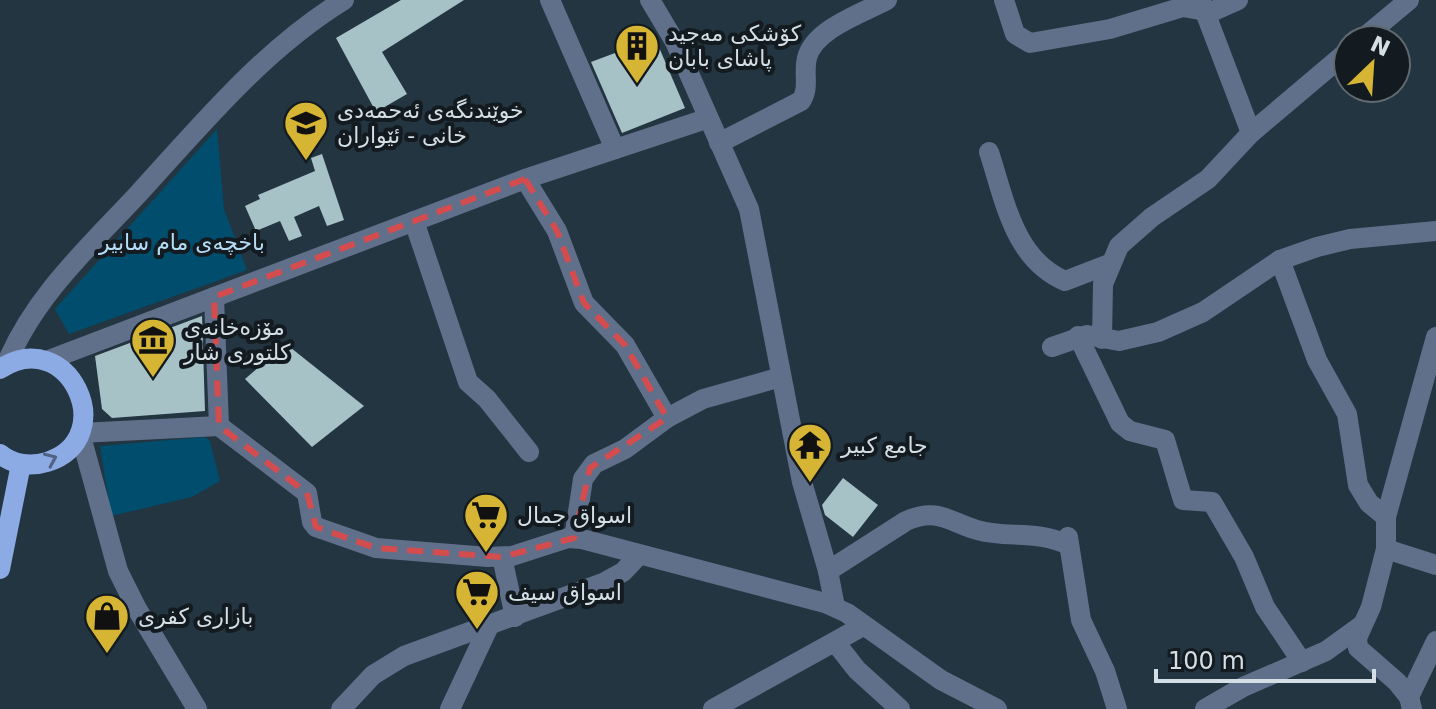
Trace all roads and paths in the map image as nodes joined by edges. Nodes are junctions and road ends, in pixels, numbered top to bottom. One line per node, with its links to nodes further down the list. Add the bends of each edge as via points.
1 (344, 0): 27 (street, via 271,54 222,103 42,300)
2 (550, 0): 14 (street)
3 (650, 0): 11 (street, via 675,42)
4 (887, 0): 13 (street, via 816,41 806,61 801,101)
5 (1004, 0): 8 (street, via 1015,34 1030,43)
6 (1238, 0): 8 (street, via 1214,12)
7 (1409, 0): 9 (street)
8 (1203, 6): 12 (street)
9 (1380, 24)
10 (1332, 65): 12 (street)
11 (706, 119): 13 (street); 14 (street)
12 (1251, 133): 20 (street, via 1208,179 1126,239)
13 (719, 143): 28 (street, via 751,218)
14 (615, 149): 16 (street)
15 (989, 152): 20 (street, via 1014,230 1047,273 1065,281)
16 (525, 179): 17 (street); 29 (street, via 557,231 584,303 625,345)
17 (414, 221): 21 (street); 32 (street, via 468,382)
18 (1436, 231): 19 (street, via 1350,239)
19 (1280, 260): 24 (street, via 1181,323 1127,340); 35 (street, via 1317,360 1347,414 1358,485)
20 (1109, 264): 24 (street, via 1103,284)
21 (214, 297): 26 (street); 30 (street)
22 (1078, 336): 24 (street); 25 (street); 51 (street, via 1120,423 1165,440 1185,501 1212,502 1244,557 1258,595)
23 (1436, 337): 35 (street)
24 (1102, 339)
25 (1052, 347)
26 (46, 361): 27 (main road); 31 (main road, via 60,367 79,390 84,419)
27 (2, 367)
28 (781, 377): 29 (street, via 715,394); 43 (street, via 802,482)
29 (667, 418): 37 (street, via 590,468 582,485)
30 (219, 426): 31 (street); 40 (street, via 307,493 312,522 320,529 384,549)
31 (80, 433): 34 (main road, one-way to 31, via 56,459); 53 (street, via 118,571)
32 (529, 452)
33 (0, 454): 34 (main road)
34 (21, 464): 36 (main road)
35 (1386, 517): 38 (street)
36 (6, 518): 42 (main road)
37 (574, 538): 39 (street); 40 (street)
38 (1386, 549): 41 (street); 46 (street)
39 (639, 555): 44 (street); 45 (street, via 614,578)
40 (502, 557): 45 (street)
41 (1436, 565)
42 (0, 569)
43 (828, 571): 44 (street); 59 (street, via 920,517 948,516 978,530 1068,541 1081,620)
44 (835, 607): 48 (street)
45 (515, 617): 47 (street)
46 (1362, 625): 51 (street); 52 (street, via 1358,648)
47 (489, 626): 54 (street, via 396,660 366,681); 55 (street)
48 (863, 626): 50 (street); 58 (street, via 941,680)
49 (1436, 641): 52 (street)
50 (835, 642): 56 (street); 57 (street)
51 (1302, 662): 60 (street)
52 (1410, 703)
53 (197, 709)
54 (341, 709)
55 (450, 709)
56 (713, 709)
57 (900, 709)
58 (997, 709)
59 (1117, 709)
60 (1205, 709)

